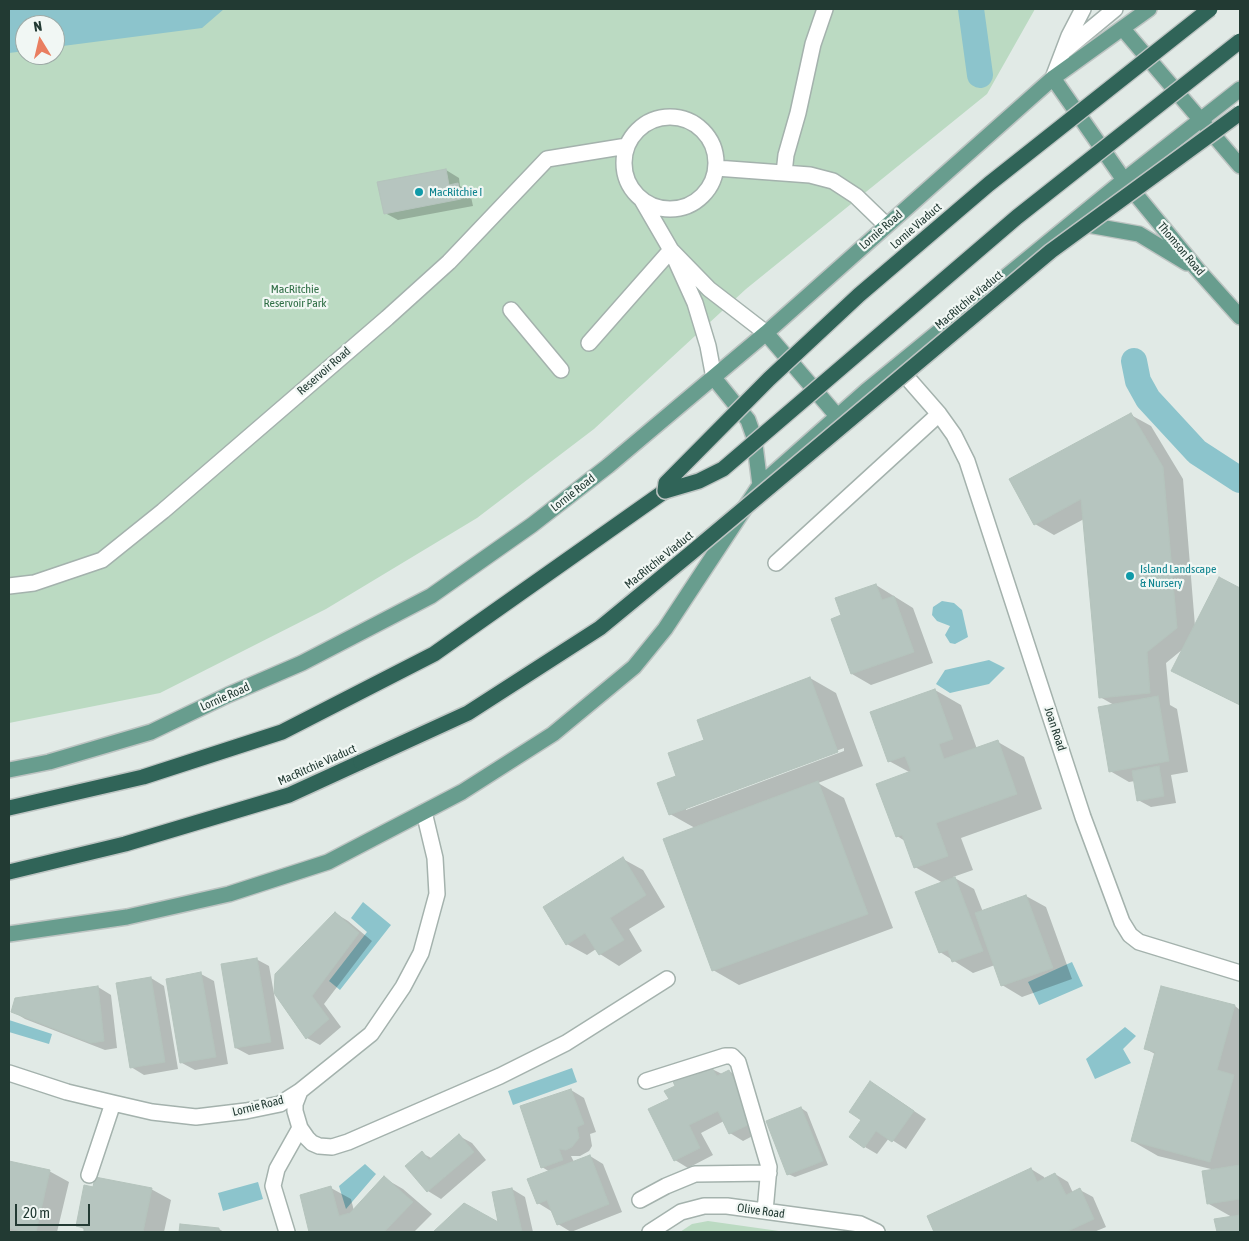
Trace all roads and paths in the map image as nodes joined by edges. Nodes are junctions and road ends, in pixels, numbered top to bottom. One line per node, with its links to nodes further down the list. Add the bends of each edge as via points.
1 (825, 9): 16 (street, via 813,44)
2 (1083, 9): 8 (street)
3 (1115, 9): 8 (street)
4 (1149, 9): 6 (main road)
5 (1210, 9): 33 (highway, Lornie Viaduct, bridge, via 989,184 859,296 755,393 666,483)
6 (1124, 29): 9 (main road); 12 (main road)
7 (1240, 41): 33 (highway, bridge, via 1016,217 723,469)
8 (1062, 53): 9 (street)
9 (1053, 78): 17 (main road, Thomson Road); 20 (main road, Lornie Road)
10 (1240, 89): 12 (main road)
11 (1240, 113): 39 (highway, MacRitchie Viaduct, bridge, via 1051,251 600,628 468,713 289,795 126,844)
12 (1200, 121): 14 (main road); 17 (main road)
13 (627, 146): 15 (street, via 635,132 650,121 665,117 681,118 696,125 707,136 714,150); 18 (street, via 626,177 633,192); 35 (street, Reservoir Road, via 547,159 449,262 387,318 102,560 34,583)
14 (1240, 166)
15 (716, 168): 16 (street); 18 (street, via 712,183 702,196 688,205 673,209 657,207)
16 (784, 173): 20 (street, via 833,180 856,196)
17 (1124, 180): 19 (main road); 22 (main road, Thomson Road)
18 (642, 200): 21 (street)
19 (1073, 222): 22 (main road, via 1139,234); 27 (main road)
20 (886, 225): 25 (main road, Lornie Road)
21 (671, 250): 25 (street, via 709,289); 26 (street); 29 (street, via 695,303)
22 (1197, 269): 24 (main road, Thomson Road)
23 (511, 310): 28 (street)
24 (1240, 317)
25 (766, 333): 29 (main road, Lornie Road); 31 (main road)
26 (589, 343)
27 (897, 366): 30 (street, Joan Road); 31 (main road)
28 (561, 370)
29 (714, 378): 32 (main road, via 748,420 754,437); 36 (main road, Lornie Road, via 532,525 431,596 302,664 151,732)
30 (939, 414): 34 (street); 41 (street, Joan Road, via 954,435 966,461 1083,817 1122,922 1130,936 1139,942)
31 (838, 417): 32 (main road)
32 (760, 485): 38 (main road, via 665,629 634,666 553,734 462,792)
33 (665, 491): 37 (highway, via 434,654 282,732 143,777)
34 (776, 562)
35 (9, 586)
36 (9, 770)
37 (9, 808)
38 (424, 812): 40 (main road, via 328,862 229,894 126,917); 45 (street, Lornie Road, via 435,858 437,894 421,952 403,987 371,1034)
39 (9, 872)
40 (9, 934)
41 (1240, 973)
42 (667, 979): 47 (street, via 566,1043 500,1076 348,1142 332,1147 319,1146 312,1143)
43 (9, 1073): 46 (street, Lornie Road)
44 (646, 1081): 48 (street, via 732,1056 738,1062)
45 (300, 1091): 46 (street, Lornie Road, via 280,1104 196,1117); 47 (street, via 295,1104)
46 (113, 1103): 49 (street)
47 (300, 1128): 52 (street, via 277,1169 274,1186)
48 (770, 1173): 50 (street, via 695,1174); 51 (street)
49 (89, 1175)
50 (640, 1200)
51 (765, 1211): 53 (street, Olive Road, via 704,1206 681,1212); 54 (street, Olive Road, via 860,1224)
52 (287, 1232)
53 (650, 1232)
54 (878, 1232)

